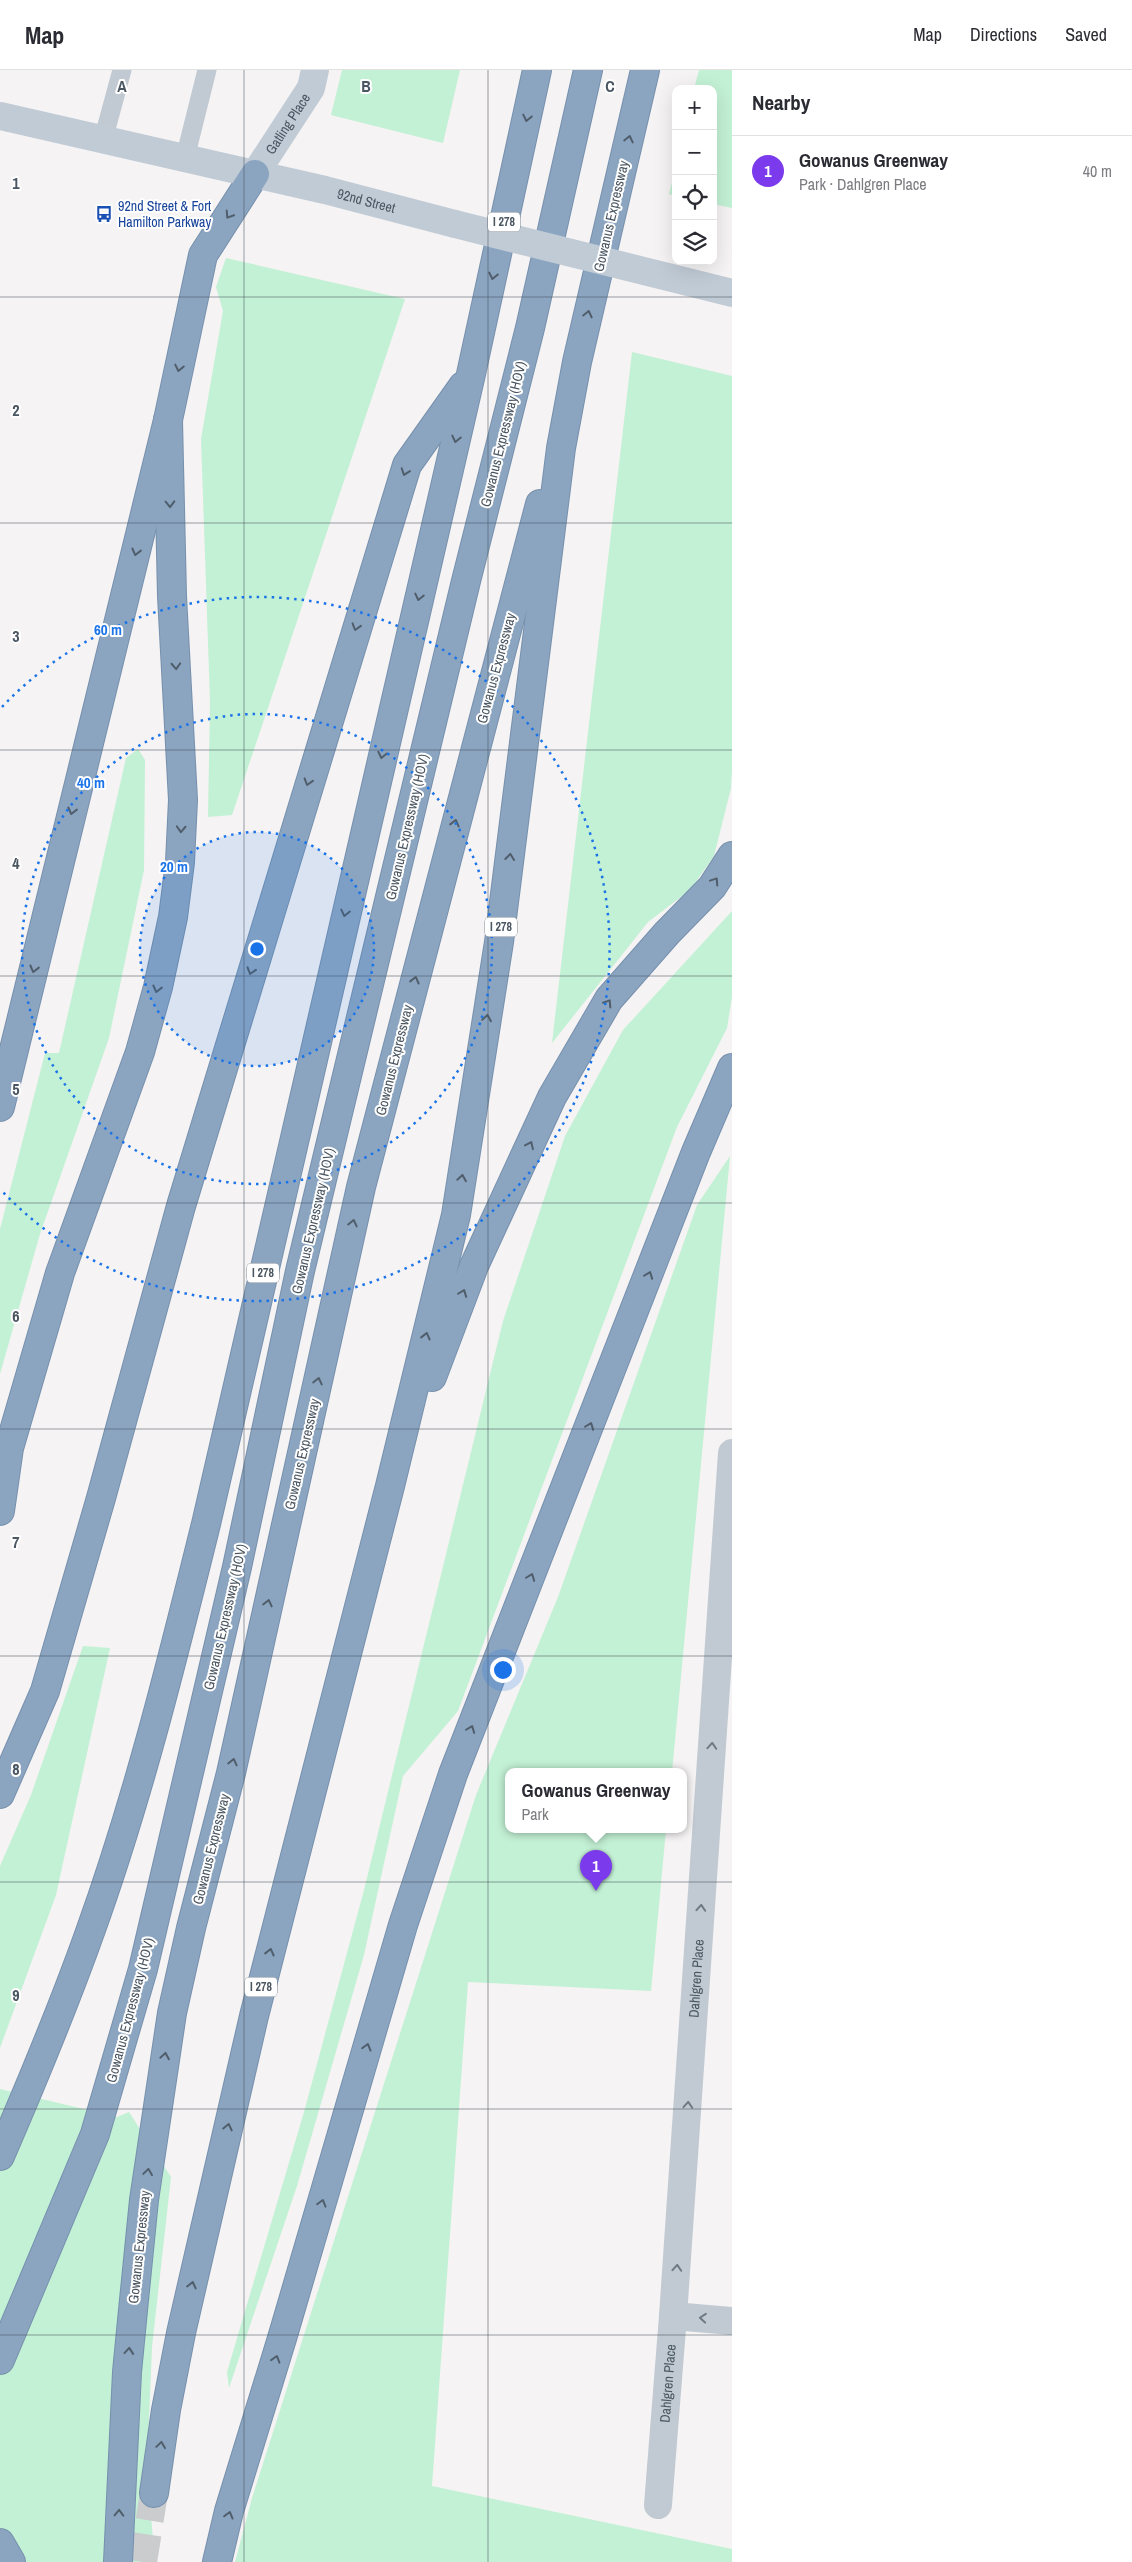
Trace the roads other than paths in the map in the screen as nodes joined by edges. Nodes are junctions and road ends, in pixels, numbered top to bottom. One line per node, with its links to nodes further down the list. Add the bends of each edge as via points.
1 (122, 70): 8 (lane)
2 (207, 70): 9 (lane)
3 (315, 70): 10 (main road, Gatling Place, via 310,88)
4 (537, 70): 13 (highway, I 278, one-way to 13)
5 (588, 70): 25 (highway, Gowanus Expressway (HOV) / I 278, via 530,328 300,1271 237,1567 142,1969 95,2134)
6 (644, 70): 12 (highway, Gowanus Expressway / I 278, one-way to 6)
7 (0, 116): 8 (main road, 92nd Street)
8 (103, 140): 9 (main road, 92nd Street)
9 (185, 158): 10 (main road, 92nd Street)
10 (255, 174): 11 (main road, 92nd Street, bridge); 14 (highway, one-way to 14, via 204,255)
11 (732, 293)
12 (577, 362): 19 (highway, Gowanus Expressway / I 278, one-way to 12, via 456,1215 500,942 561,448); 30 (highway, Gowanus Expressway / I 278, one-way to 12, via 128,2363 144,2200 172,2014 231,1773 361,1188)
13 (471, 374): 21 (highway, I 278, one-way to 21, via 407,465 181,1206 45,1691); 22 (highway, I 278, one-way to 22, via 177,1638 120,1841 91,1930 42,2059)
14 (168, 420): 17 (highway, one-way to 17); 20 (highway, one-way to 20, via 172,596 183,800 173,917 140,1052 60,1273 9,1448)
15 (732, 856): 19 (highway, one-way to 15, via 474,1266 552,1096 609,999 712,887)
16 (732, 1068): 31 (highway, one-way to 16, via 400,1935 453,1774 696,1152)
17 (0, 1107)
18 (732, 1452): 23 (street, Dahlgren Place, one-way to 18)
19 (390, 1486): 26 (highway, Gowanus Expressway / I 278, one-way to 19, via 181,2333 252,2025)
20 (0, 1511)
21 (0, 1794)
22 (0, 2156)
23 (673, 2316): 24 (street, one-way to 23); 27 (street, Dahlgren Place)
24 (732, 2321)
25 (0, 2360)
26 (154, 2493)
27 (658, 2505)
28 (0, 2543): 29 (highway)
29 (11, 2562)
30 (118, 2562)
31 (217, 2562)

